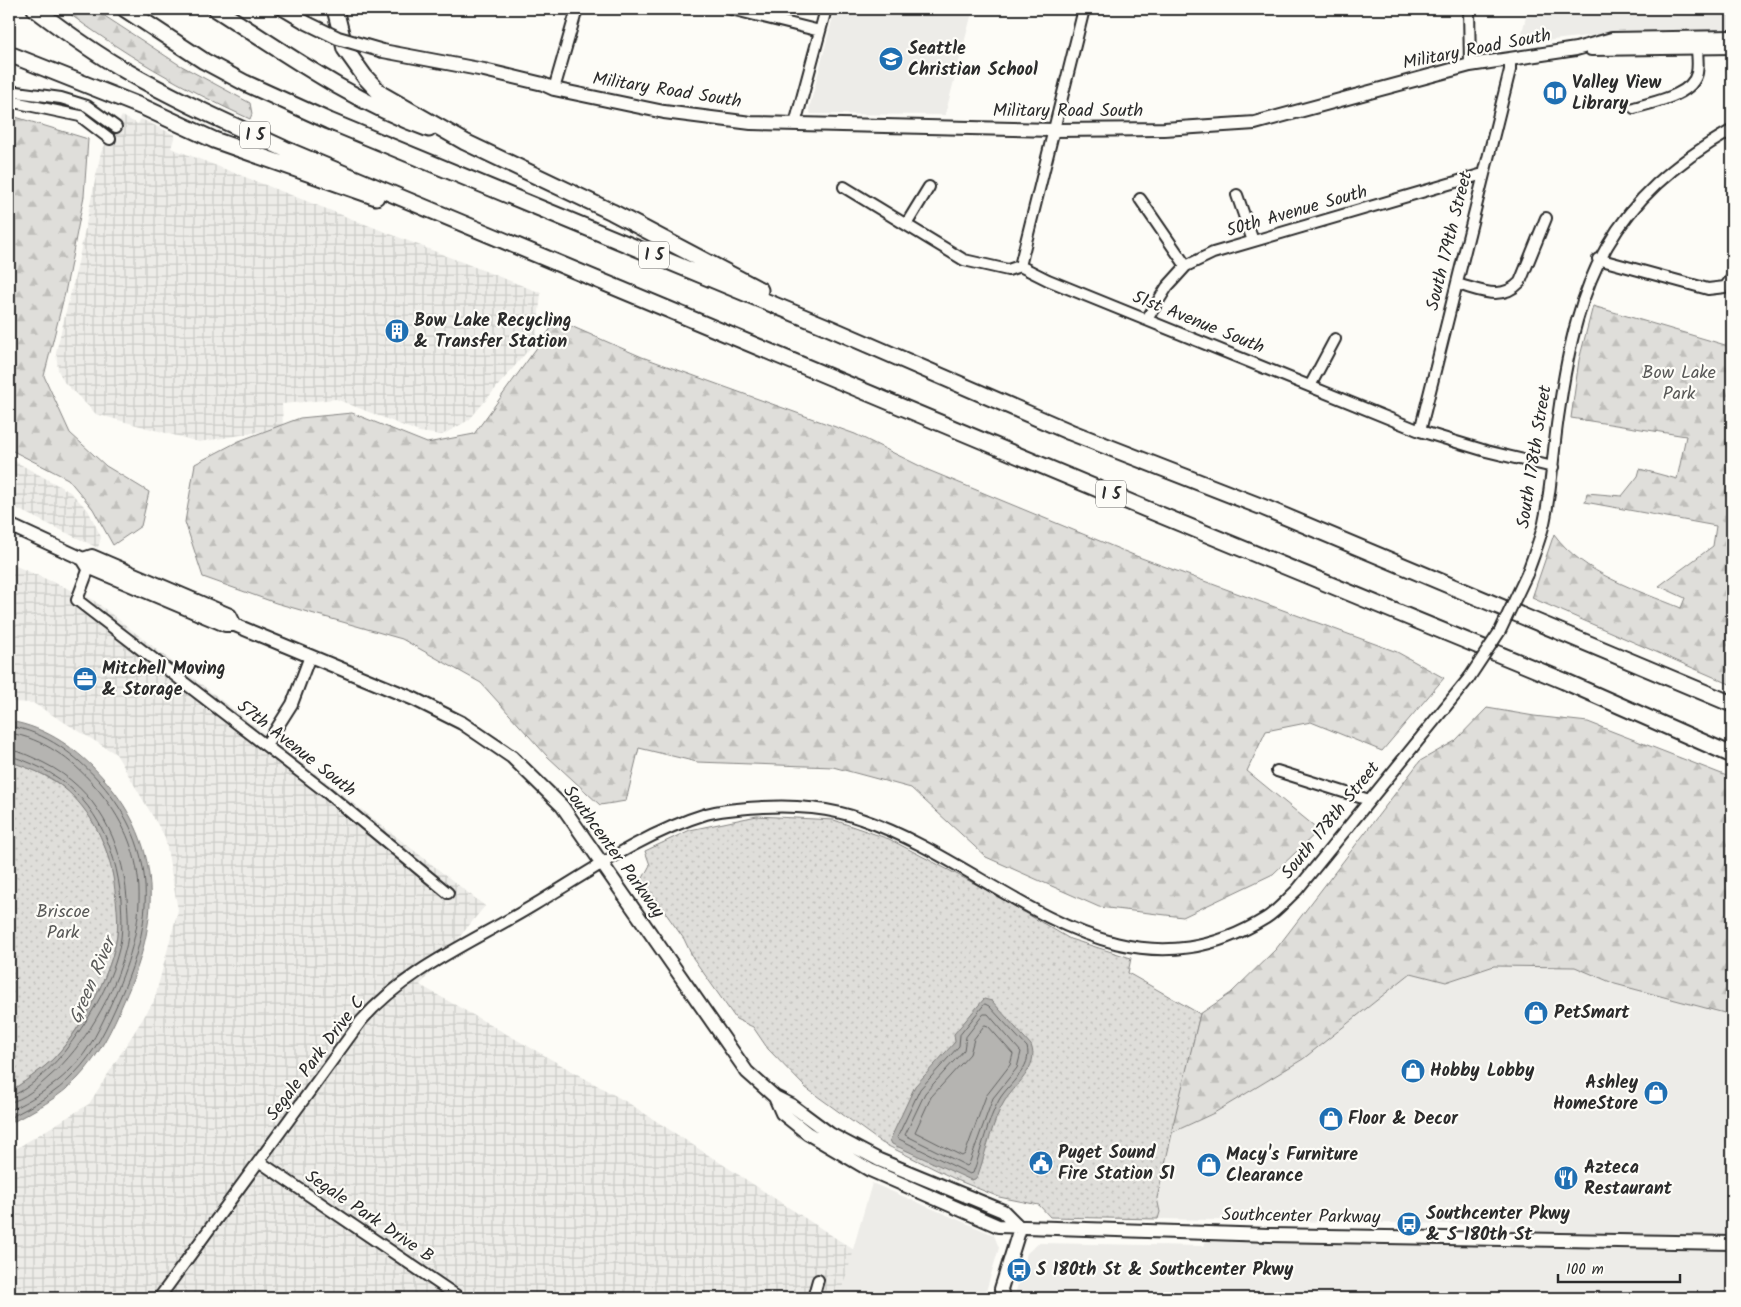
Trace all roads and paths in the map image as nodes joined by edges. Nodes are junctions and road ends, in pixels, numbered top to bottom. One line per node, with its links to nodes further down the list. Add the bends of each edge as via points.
1 (35, 9): 35 (highway, I 5, via 116,65 175,97 287,150)
2 (125, 9): 43 (highway, I 5, via 245,83)
3 (216, 9): 27 (highway, via 383,112)
4 (283, 9): 18 (main road, Military Road South, bridge, via 338,38 383,52 463,68 484,77 543,91)
5 (335, 9): 27 (highway, via 345,49 370,82 382,94)
6 (577, 9): 18 (street)
7 (731, 9): 11 (street)
8 (826, 9): 11 (street)
9 (1084, 9): 24 (street)
10 (1469, 9): 17 (street)
11 (820, 31): 22 (street)
12 (1732, 37): 13 (main road, Military Road South)
13 (1696, 43): 14 (main road, Military Road South); 16 (main road, Military Road South, via 1612,39); 21 (street, via 1697,72 1689,86)
14 (1732, 46)
15 (9, 54): 35 (highway, via 145,108 214,140)
16 (1510, 59): 17 (main road, Military Road South); 28 (street, South 179th Street, via 1510,70)
17 (1470, 65): 24 (main road, Military Road South, via 1255,123 1164,129)
18 (554, 89): 22 (main road, Military Road South, via 664,112 751,123)
19 (9, 91): 23 (street, via 87,106)
20 (9, 101): 26 (street, via 80,116)
21 (1634, 108)
22 (795, 124): 24 (main road, Military Road South)
23 (116, 127)
24 (1054, 130): 38 (street)
25 (1732, 130): 37 (street, South 178th Street, via 1666,174 1633,209)
26 (110, 139)
27 (465, 142): 43 (highway, via 691,252)
28 (1483, 174): 36 (street, 50th Avenue South); 41 (street, South 179th Street)
29 (844, 187): 34 (street, 51st Avenue South)
30 (929, 187): 34 (street)
31 (1237, 195): 36 (street)
32 (1140, 200): 39 (street)
33 (1546, 218): 41 (street, via 1520,282 1512,290 1501,294)
34 (906, 223): 38 (street, 51st Avenue South, via 964,260 1008,270)
35 (489, 235): 53 (highway, I 5, via 1564,681)
36 (1253, 241): 39 (street, 50th Avenue South, via 1213,253)
37 (1598, 259): 40 (street, via 1708,289 1725,287); 47 (street, South 178th Street, via 1571,338)
38 (1020, 266): 42 (street, 51st Avenue South)
39 (1186, 266): 42 (street, 50th Avenue South, via 1167,287)
40 (1732, 278)
41 (1457, 284): 46 (street, South 179th Street)
42 (1147, 320): 45 (street, 51st Avenue South)
43 (825, 326): 51 (highway, I 5, via 1070,432 1265,508)
44 (1335, 339): 45 (street)
45 (1310, 386): 46 (street, 51st Avenue South)
46 (1420, 431): 47 (street, 51st Avenue South)
47 (1553, 467): 55 (street, South 178th Street, bridge, via 1544,525 1527,574 1500,631 1469,678)
48 (9, 525): 49 (main road, Southcenter Parkway)
49 (86, 563): 50 (main road, Southcenter Parkway, via 92,556 189,596 230,615 235,625); 52 (street, 57th Avenue South, via 77,600)
50 (310, 656): 52 (street, via 292,704); 56 (main road, Southcenter Parkway, via 446,715 512,757 562,806)
51 (1732, 704)
52 (266, 745): 57 (street, 57th Avenue South)
53 (1732, 754)
54 (1277, 771): 55 (street)
55 (1370, 800): 56 (street, South 178th Street, via 1297,890 1268,917 1226,938 1194,947 1151,950 1103,941 1069,928 906,837 860,818 813,808 764,807 708,814 659,832)
56 (602, 864): 58 (street, Segale Park Drive C, via 416,972 382,999 361,1021); 59 (main road, Southcenter Parkway, via 747,1072 775,1098 782,1113 807,1133 870,1170 998,1226)
57 (448, 893)
58 (260, 1162): 63 (street, Segale Park Drive C); 64 (street, Segale Park Drive B)
59 (1020, 1228): 60 (main road, Southcenter Parkway); 62 (main road)
60 (1732, 1243)
61 (818, 1280): 65 (street)
62 (999, 1295)
63 (159, 1298)
64 (460, 1298)
65 (813, 1298)

